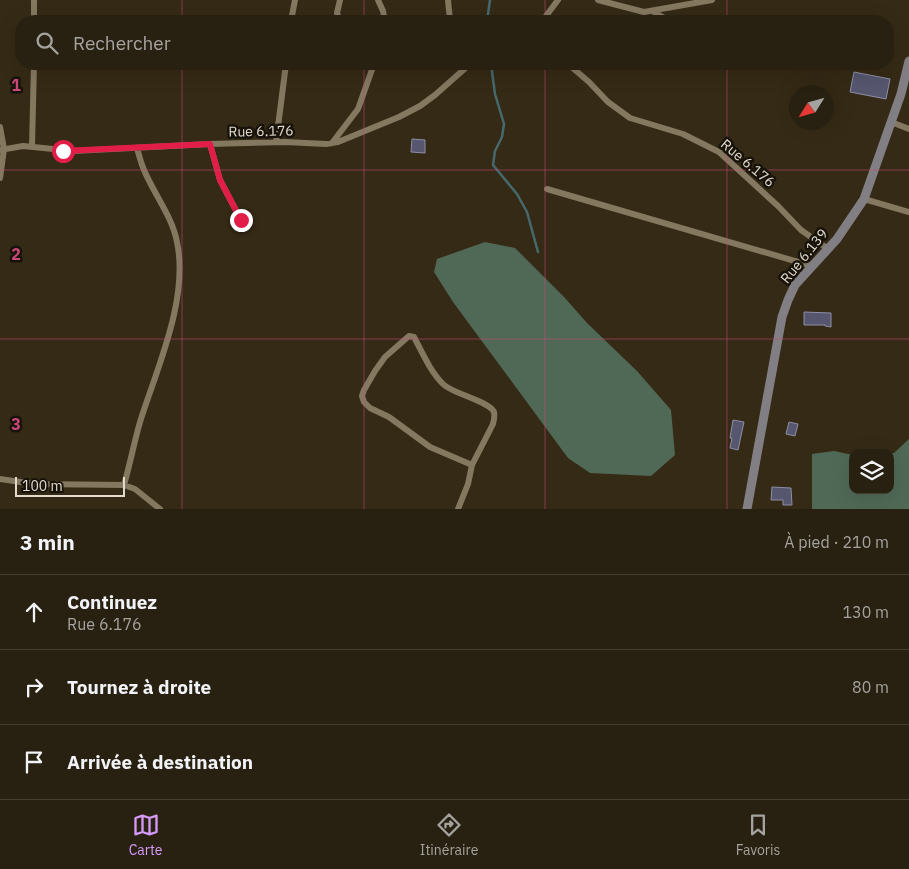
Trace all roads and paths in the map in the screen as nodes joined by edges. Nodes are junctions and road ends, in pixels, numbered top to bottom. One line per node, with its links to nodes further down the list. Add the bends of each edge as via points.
1 (34, 0): 10 (street)
2 (295, 0): 11 (street)
3 (340, 0): 12 (street)
4 (378, 0): 13 (street)
5 (448, 0): 14 (street)
6 (558, 0): 15 (street)
7 (598, 0): 9 (street, via 644,12)
8 (712, 0): 9 (street)
9 (652, 11): 16 (street)
10 (34, 15)
11 (292, 15)
12 (338, 15)
13 (384, 15)
14 (448, 15)
15 (547, 15)
16 (659, 15)
17 (909, 61): 23 (street, Rue 6.139)
18 (34, 70): 29 (street)
19 (285, 70): 26 (street)
20 (372, 70): 27 (street, via 358,109)
21 (463, 70): 27 (street, Rue 6.176, via 420,106)
22 (575, 70): 37 (street, Rue 6.176, via 630,118 683,134 719,152 802,230)
23 (891, 122): 25 (street); 34 (street, Rue 6.139)
24 (0, 127): 31 (street)
25 (909, 129)
26 (276, 142): 27 (street, Rue 6.176); 28 (street, Rue 6.176)
27 (332, 143)
28 (210, 144): 30 (street, Rue 6.176); 36 (street, via 220,180)
29 (32, 146): 30 (street, Rue 6.176, via 63,151); 31 (street, Rue 6.176)
30 (137, 148): 41 (street, via 177,241 181,275 176,306)
31 (2, 149): 32 (street)
32 (0, 178)
33 (547, 189): 38 (street)
34 (864, 199): 35 (street); 37 (street, Rue 6.139)
35 (909, 212)
36 (241, 220)
37 (828, 249): 38 (street, Rue 6.139)
38 (812, 266): 44 (street, Rue 6.139, via 795,285 782,317)
39 (472, 465): 39 (street, via 493,424 494,411 442,383 414,336 409,336 385,357 375,371 364,390 364,402 430,447); 43 (street)
40 (0, 479): 41 (street, via 34,484)
41 (124, 485): 42 (street, via 135,489)
42 (160, 509)
43 (458, 509)
44 (747, 509)

